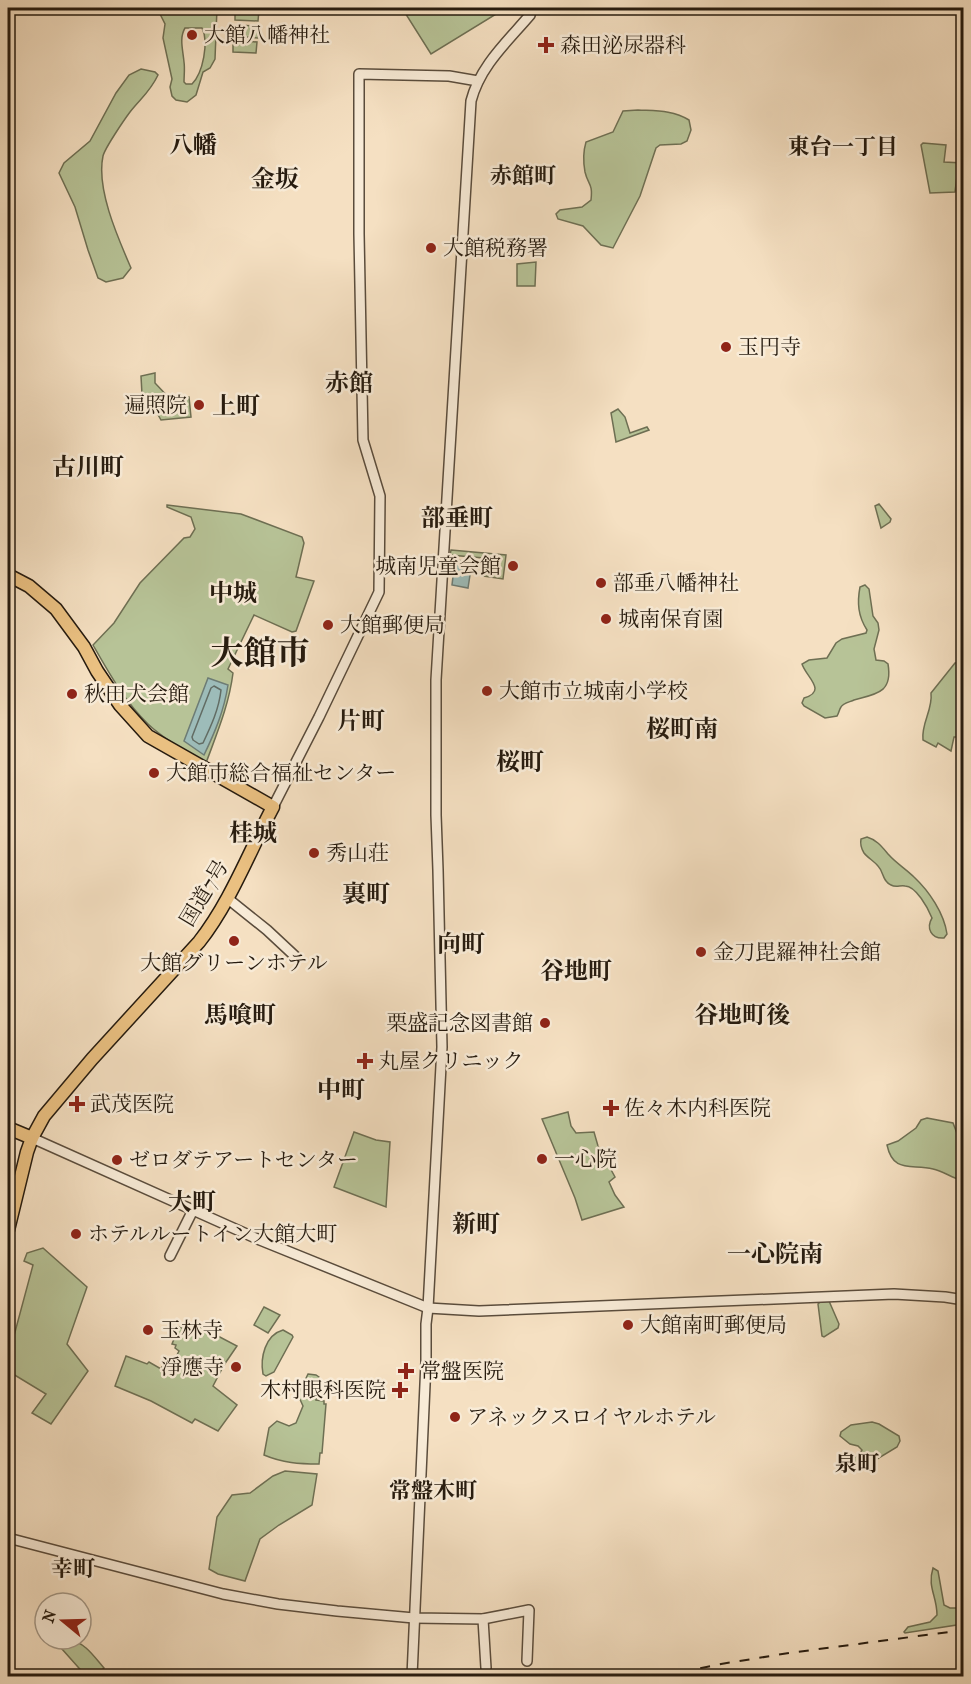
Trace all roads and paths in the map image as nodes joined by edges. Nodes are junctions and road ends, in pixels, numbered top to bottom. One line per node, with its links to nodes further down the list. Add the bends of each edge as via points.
1 (532, 8): 2 (street)
2 (478, 81): 4 (street, via 359,74 363,440 380,496 379,592); 13 (street, via 471,101 436,680 442,1047)
3 (8, 575): 4 (main road, via 29,586 56,609 120,705 148,736)
4 (273, 807): 5 (main road, 国道7号)
5 (227, 898): 6 (street); 8 (main road, 国道7号, via 199,942 63,1093)
6 (297, 958)
7 (8, 1128): 8 (main road)
8 (32, 1138): 9 (street); 10 (main road, 国道7号)
9 (193, 1210): 11 (street); 13 (street)
10 (8, 1230)
11 (170, 1256)
12 (963, 1300): 13 (street, via 894,1294 479,1311)
13 (428, 1308): 15 (street)
14 (8, 1538): 15 (street, via 223,1594 278,1604)
15 (414, 1618): 16 (street); 19 (street)
16 (483, 1619): 17 (street, via 529,1610); 18 (street)
17 (527, 1661)
18 (486, 1668)
19 (412, 1677)

